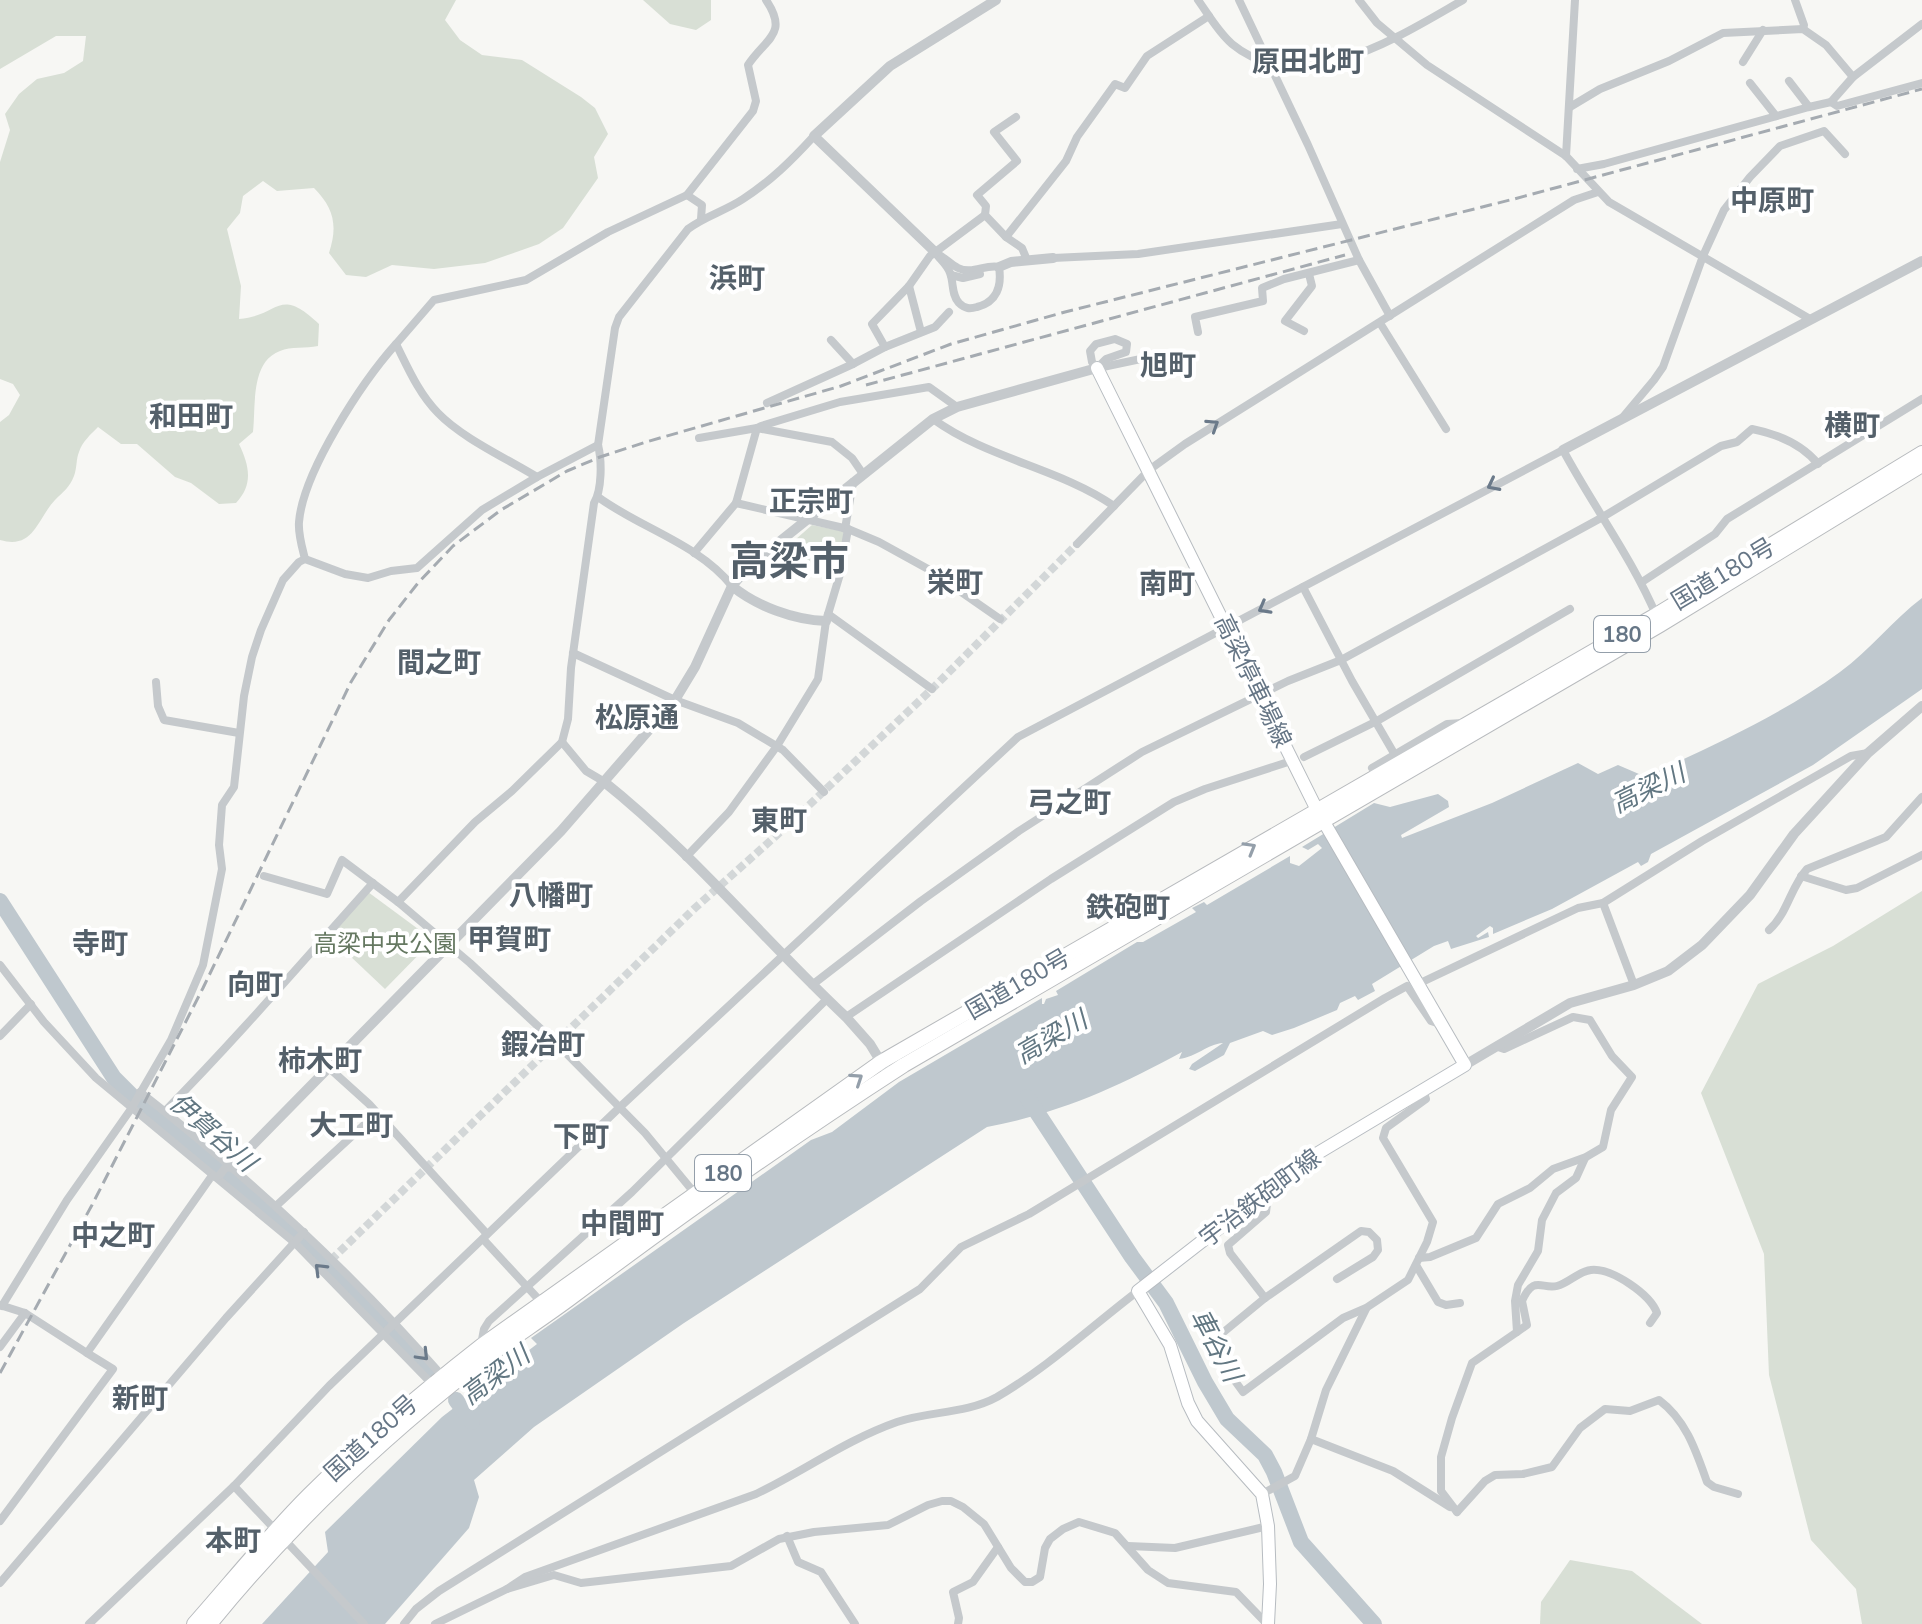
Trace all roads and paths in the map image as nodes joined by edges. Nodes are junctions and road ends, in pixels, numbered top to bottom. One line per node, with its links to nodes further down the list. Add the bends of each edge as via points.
1 (766, 0): 30 (street, via 777,26 748,65 756,101 753,111)
2 (996, 0): 25 (street, via 890,66)
3 (1198, 0): 9 (street)
4 (1239, 0): 15 (street)
5 (1359, 0): 13 (street)
6 (1463, 0): 13 (street)
7 (1575, 0): 21 (street)
8 (1795, 0): 11 (street)
9 (1209, 16): 15 (street, via 1230,43); 34 (street, via 1147,56 1125,88 1115,84 1066,161)
10 (1922, 24): 16 (street)
11 (1803, 29): 12 (street); 16 (street, via 1826,45)
12 (1763, 30): 14 (street); 21 (street, via 1714,36)
13 (1395, 38): 15 (street, via 1310,67); 27 (street, via 1427,65)
14 (1743, 62)
15 (1268, 63): 33 (street)
16 (1853, 77): 20 (street)
17 (1789, 81): 22 (street)
18 (1750, 83): 23 (street)
19 (1922, 83): 20 (street, via 1837,106)
20 (1831, 102): 22 (street)
21 (1570, 107): 27 (street)
22 (1809, 107): 23 (street)
23 (1776, 116): 28 (street)
24 (1016, 117): 31 (street, via 994,132 1017,161 977,195 986,206)
25 (814, 136): 32 (street, via 755,191); 35 (street)
26 (1845, 154): 36 (street, via 1824,131 1780,146 1724,210)
27 (1566, 156): 28 (street)
28 (1577, 169): 29 (street)
29 (1598, 192): 36 (street, via 1621,211); 46 (street, via 1574,200)
30 (687, 195): 32 (street, via 702,205); 53 (street, via 608,232 526,280 434,300)
31 (985, 215): 34 (street); 35 (street)
32 (701, 219): 66 (street, via 660,263 615,328)
33 (1342, 224): 37 (street, via 1138,254); 39 (street)
34 (1006, 237): 38 (street, via 1022,248)
35 (935, 252): 41 (street, via 967,271); 43 (street); 44 (street)
36 (1703, 256): 47 (street); 61 (street, via 1663,367)
37 (1053, 258): 38 (street)
38 (1027, 260): 41 (street)
39 (1359, 260): 42 (street); 46 (street)
40 (1922, 261): 47 (street)
41 (999, 267): 43 (street, via 963,278); 43 (street, via 1000,286 993,299 973,308 955,298)
42 (1309, 274): 49 (street, via 1312,286 1285,321); 51 (street, via 1262,288 1263,301 1195,317)
43 (951, 275)
44 (909, 286): 50 (street); 54 (street, via 872,324)
45 (949, 312): 50 (street, via 935,327)
46 (1390, 316): 48 (street)
47 (1810, 319): 61 (street)
48 (1380, 323): 64 (street); 71 (street, one-way to 48)
49 (1304, 331)
50 (921, 332): 54 (street)
51 (1198, 332)
52 (831, 340): 56 (street)
53 (396, 344): 73 (street, via 435,411); 83 (street, via 319,459 299,521)
54 (885, 347): 56 (street)
55 (1155, 356): 57 (street)
56 (853, 364): 59 (street)
57 (1097, 368): 57 (street, via 1089,354 1092,348 1115,339 1127,344 1123,355 1106,359); 60 (street); 71 (main road, 高梁停車場線)
58 (1922, 399): 69 (street)
59 (767, 403)
60 (957, 407): 62 (street); 63 (street, via 929,387 840,402)
61 (1623, 418): 67 (street)
62 (933, 419): 72 (street); 77 (street, via 953,434 1039,468)
63 (757, 428): 65 (street); 72 (street, via 832,442); 76 (street)
64 (1446, 429)
65 (699, 438)
66 (598, 445): 73 (street); 75 (street)
67 (1563, 450): 78 (street); 86 (street, one-way to 86)
68 (1922, 453): 90 (highway, 国道180号 / 180)
69 (1818, 464): 78 (street, via 1808,451 1752,429); 84 (street, via 1727,519 1715,534)
70 (1922, 465): 90 (highway, 国道180号 / 180)
71 (1149, 470): 77 (street); 91 (main road, 高梁停車場線)
72 (863, 474): 74 (street)
73 (537, 477): 83 (street, via 482,510 417,568 368,578)
74 (853, 482): 79 (street); 80 (street)
75 (598, 497): 82 (street); 92 (street)
76 (736, 503): 79 (street); 82 (street)
77 (1114, 506): 81 (street)
78 (1601, 518): 84 (street); 93 (street)
79 (804, 520): 80 (street); 85 (street, via 766,549)
80 (847, 529): 88 (street); 89 (street, via 928,569)
81 (1077, 544)
82 (694, 553): 85 (street)
83 (305, 559): 101 (street, via 283,580 261,630)
84 (1642, 582): 90 (street)
85 (732, 586): 88 (street, via 746,598 794,616); 97 (street)
86 (1303, 587): 91 (street, one-way to 91); 93 (street)
87 (1570, 609): 99 (street)
88 (827, 617): 95 (street); 103 (street, via 818,679)
89 (1000, 619)
90 (1658, 620): 100 (highway, 国道180号 / 180); 112 (highway, 国道180号 / 180)
91 (1226, 626): 96 (main road, 高梁停車場線); 122 (street, via 1018,737)
92 (573, 653): 97 (street); 102 (street)
93 (1341, 660): 96 (street); 99 (street)
94 (156, 682): 101 (street, via 164,720)
95 (932, 689)
96 (1261, 694): 112 (main road, 高梁停車場線); 125 (street, via 1142,752 1019,831)
97 (675, 700): 103 (street, via 738,723); 109 (street)
98 (1922, 706): 104 (street)
99 (1377, 721): 105 (street); 106 (street)
100 (1470, 722): 105 (street, via 1447,724); 112 (highway, 国道180号 / 180)
101 (239, 733): 137 (street, via 234,787 222,805 222,869 203,965 171,1040)
102 (562, 742): 109 (street, via 586,771); 118 (street)
103 (777, 746): 110 (street); 114 (street, via 729,812)
104 (1868, 753): 119 (street, via 1838,763); 126 (street, via 1722,925 1668,971)
105 (1395, 755): 108 (street)
106 (1304, 757)
107 (1285, 763): 129 (street, via 1174,802)
108 (1372, 768)
109 (603, 781): 114 (street); 121 (street)
110 (824, 792)
111 (1922, 797): 116 (street, via 1886,837)
112 (1324, 821): 124 (main road); 135 (highway, 国道180号 / 180)
113 (1922, 855): 116 (street, via 1846,890)
114 (686, 857): 122 (street)
115 (264, 876): 117 (street, via 327,894 342,860)
116 (1801, 876): 120 (street, via 1780,920)
117 (373, 883): 118 (street); 140 (street)
118 (398, 902): 121 (street)
119 (1603, 903): 124 (street, via 1578,908); 126 (street)
120 (1769, 930)
121 (449, 946): 134 (street); 138 (street)
122 (783, 955): 125 (street); 138 (street)
123 (0, 965): 128 (street)
124 (1415, 979): 130 (main road)
125 (812, 985): 127 (street)
126 (1634, 985): 132 (street, via 1570,1003)
127 (827, 999): 129 (street); 143 (street)
128 (31, 1004): 131 (street); 139 (street)
129 (846, 1017): 135 (street)
130 (1441, 1024): 133 (main road); 186 (street, via 1431,1021 1407,986 1029,1214 961,1247 920,1289 439,1591)
131 (0, 1036)
132 (1498, 1047): 133 (street); 142 (street, via 1504,1049 1573,1017 1590,1020 1632,1077 1611,1110 1603,1147)
133 (1465, 1065): 136 (main road, 宇治鉄砲町線)
134 (328, 1067): 141 (street); 144 (street)
135 (885, 1068): 147 (highway, 国道180号 / 180)
136 (1423, 1090): 146 (main road, 宇治鉄砲町線, via 1308,1159); 151 (street, via 1426,1099 1386,1128 1383,1138 1433,1222)
137 (140, 1093): 139 (street); 140 (street)
138 (620, 1107): 143 (street); 149 (street)
139 (131, 1109): 145 (street); 159 (street)
140 (165, 1111): 144 (street)
141 (377, 1113): 148 (street); 149 (street)
142 (1586, 1157): 151 (street, via 1553,1169 1498,1204 1476,1238); 164 (street, via 1542,1220 1538,1251 1518,1285)
143 (667, 1158): 147 (street); 153 (street)
144 (228, 1167): 145 (street); 148 (street)
145 (217, 1176): 150 (street); 167 (street, via 211,1177)
146 (1261, 1194): 155 (main road, 宇治鉄砲町線); 156 (street, via 1266,1212 1228,1245)
147 (699, 1198): 157 (highway, 国道180号 / 180); 168 (highway, 国道180号 / 180)
148 (276, 1206): 150 (street)
149 (485, 1236): 153 (street); 163 (street)
150 (299, 1238): 154 (street); 154 (street, one-way to 150); 180 (street)
151 (1418, 1262): 158 (street, via 1438,1302); 160 (street, via 1408,1280)
152 (1337, 1279): 156 (street, via 1378,1250 1369,1232 1361,1231)
153 (528, 1286): 157 (street); 165 (street, via 489,1321)
154 (349, 1289): 163 (street); 163 (street)
155 (1141, 1289): 171 (main road, via 1170,1345 1197,1421); 181 (street, via 994,1398 899,1422 841,1446 756,1494 525,1577)
156 (1265, 1298): 160 (street, via 1214,1340 1243,1392 1343,1318)
157 (542, 1303): 165 (highway, 国道180号 / 180)
158 (1460, 1303)
159 (1, 1305): 161 (street)
160 (1366, 1308): 169 (street, via 1326,1390)
161 (25, 1313): 166 (street); 167 (street)
162 (1650, 1323): 164 (street, via 1657,1313 1654,1306 1634,1286 1593,1269 1557,1286 1542,1283 1531,1288 1522,1301 1527,1325)
163 (389, 1329): 168 (street); 168 (street, one-way to 168); 170 (street)
164 (1517, 1332): 173 (street, via 1472,1363 1452,1418 1441,1457 1441,1491)
165 (481, 1346): 168 (highway, 国道180号 / 180)
166 (0, 1347)
167 (87, 1353): 174 (street, via 113,1369)
168 (442, 1385): 177 (highway, 国道180号 / 180, via 365,1441)
169 (1311, 1439): 171 (street, via 1295,1476); 173 (street, via 1393,1471)
170 (234, 1486): 177 (street); 182 (street)
171 (1265, 1492): 175 (main road)
172 (1738, 1494): 173 (street, via 1707,1482 1687,1430 1659,1400 1630,1411 1605,1409 1580,1428 1552,1467 1495,1475)
173 (1457, 1512)
174 (0, 1521)
175 (1268, 1526): 178 (street, via 1175,1548); 190 (main road)
176 (787, 1536): 179 (street, via 888,1525 928,1505 951,1501 984,1524); 181 (street, via 731,1566 581,1583 554,1575); 188 (street, via 798,1562 821,1572)
177 (284, 1539): 183 (highway, 国道180号 / 180); 184 (highway, 国道180号 / 180); 185 (street)
178 (1128, 1546): 179 (street, via 1115,1533 1079,1522 1050,1539 1040,1577 1032,1582 1011,1568); 190 (street, via 1148,1570 1168,1583 1236,1592)
179 (998, 1547): 189 (street, via 973,1582 953,1592)
180 (0, 1583)
181 (507, 1589): 187 (street)
182 (89, 1624)
183 (194, 1624)
184 (210, 1624)
185 (364, 1624)
186 (404, 1624)
187 (435, 1624)
188 (855, 1624)
189 (958, 1624)
190 (1268, 1624)

